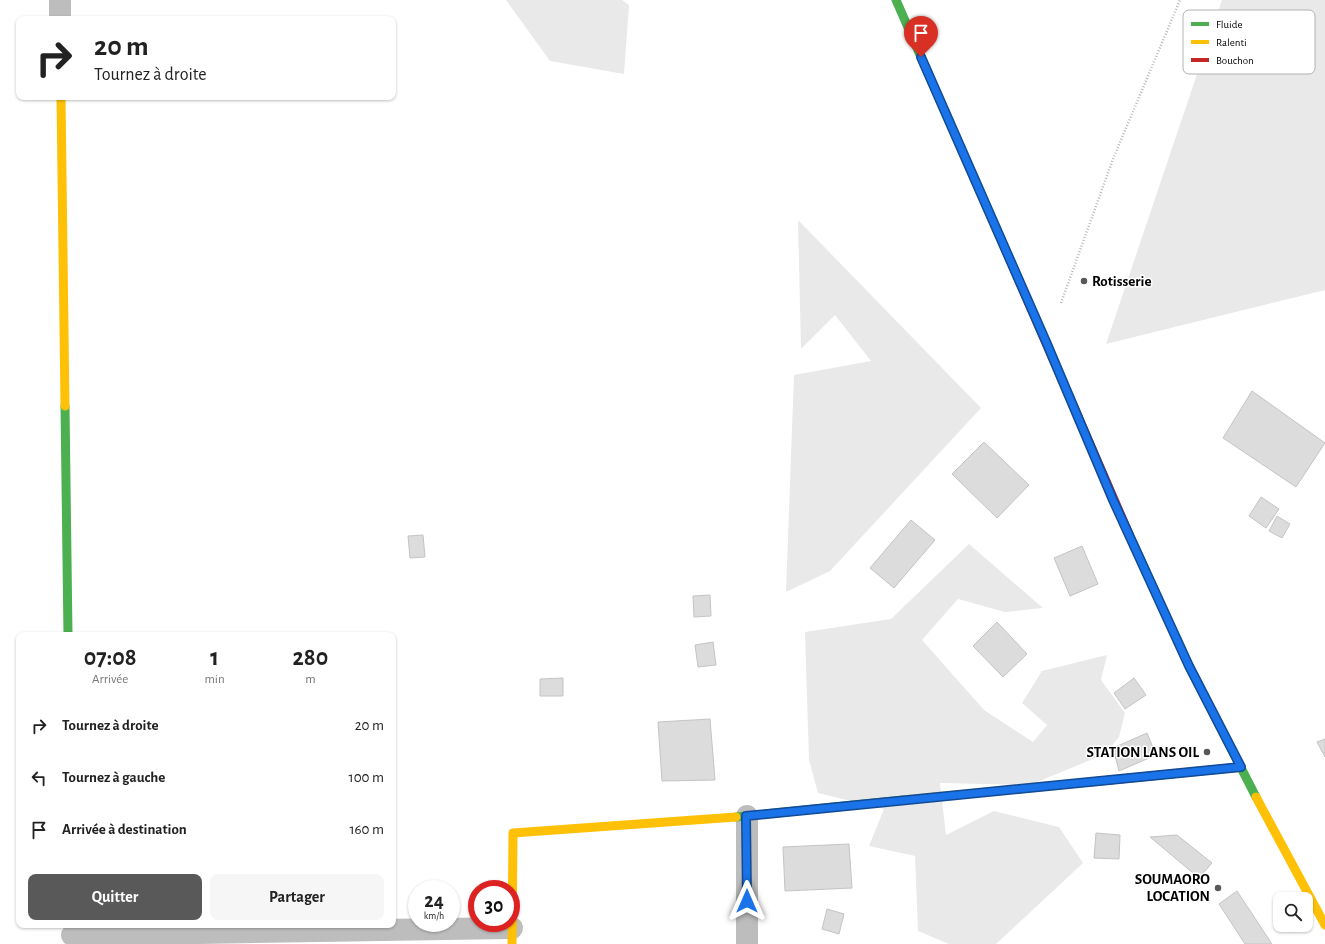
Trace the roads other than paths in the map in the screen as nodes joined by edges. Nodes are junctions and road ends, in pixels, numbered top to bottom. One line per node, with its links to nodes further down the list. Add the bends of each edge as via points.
1 (60, 0): 3 (street)
2 (896, 0): 6 (street, via 1119,515 1189,666)
3 (60, 16)
4 (61, 100): 5 (street)
5 (68, 632)
6 (1241, 767): 7 (street); 8 (street, via 1277,839)
7 (746, 816): 10 (street, via 513,833); 11 (street)
8 (1325, 925)
9 (72, 935): 10 (street)
10 (512, 936)
11 (747, 944)

